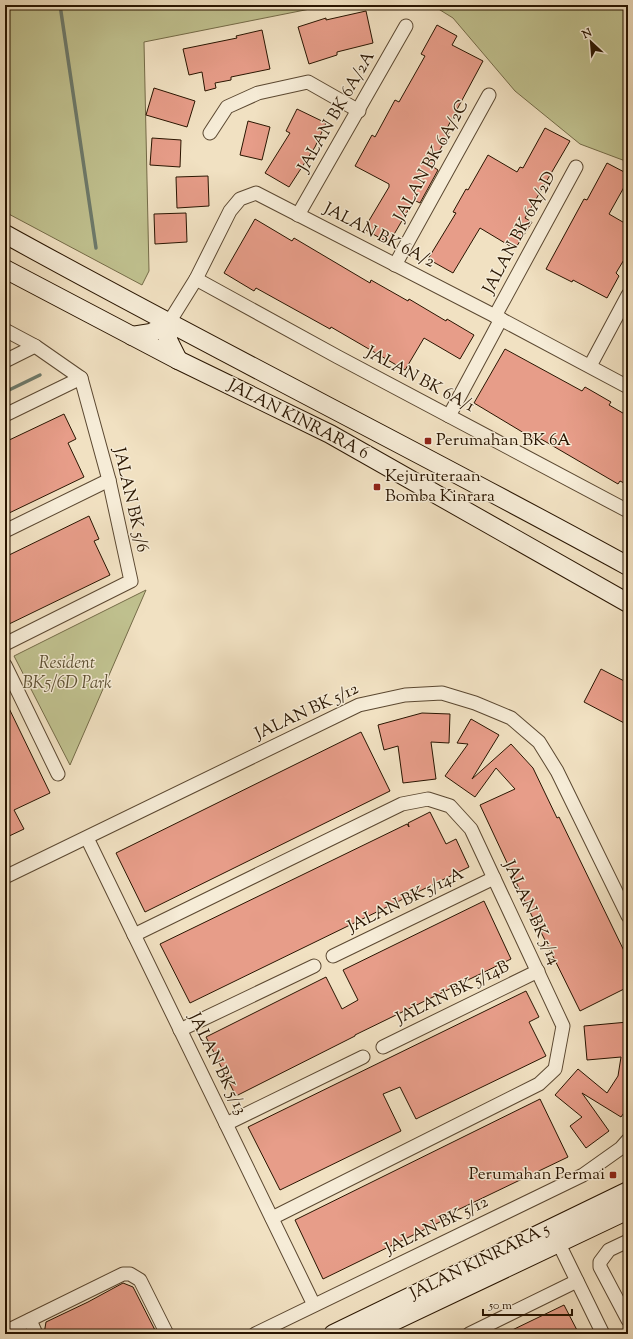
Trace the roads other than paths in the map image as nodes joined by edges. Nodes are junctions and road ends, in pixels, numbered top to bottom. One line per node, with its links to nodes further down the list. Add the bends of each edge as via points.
1 (406, 26): 3 (street, JALAN BK 6A/2A)
2 (489, 95): 8 (street, JALAN BK 6A/2C)
3 (359, 111): 4 (street, via 308,82 258,93 227,107); 6 (street, JALAN BK 6A/2A)
4 (210, 133)
5 (576, 167): 12 (street, JALAN BK 6A/2D)
6 (298, 215): 8 (street, JALAN BK 6A/2); 10 (street, JALAN BK 6A/2, via 256,193 240,199 230,211)
7 (5, 234): 13 (main road, JALAN KINRARA 6)
8 (395, 265): 12 (street, JALAN BK 6A/2)
9 (5, 269): 15 (main road, JALAN KINRARA 6)
10 (196, 278): 13 (street, JALAN BK 6A/2); 23 (street, JALAN BK 6A/1)
11 (628, 295): 19 (street)
12 (498, 317): 19 (street, JALAN BK 6A/2); 23 (street, JALAN BK 6A/2D)
13 (168, 324): 15 (main road, via 151,333); 17 (main road, via 168,340); 27 (main road, JALAN KINRARA 6)
14 (5, 330): 16 (street)
15 (132, 336): 17 (main road, JALAN KINRARA 6)
16 (35, 346): 18 (street); 20 (street)
17 (178, 360): 28 (main road, JALAN KINRARA 6, via 330,434)
18 (5, 361)
19 (590, 366): 21 (street, JALAN BK 6A/2)
20 (81, 378): 22 (street); 24 (street, JALAN BK 5/6)
21 (628, 387)
22 (5, 415)
23 (449, 416): 25 (street, JALAN BK 6A/1)
24 (109, 480): 26 (street); 29 (street, JALAN BK 5/6, via 131,581)
25 (628, 511)
26 (5, 531)
27 (628, 566)
28 (628, 603)
29 (5, 644)
30 (5, 665): 31 (street)
31 (58, 774)
32 (87, 838): 33 (street, JALAN BK 5/12); 35 (street, JALAN BK 5/12, via 359,705 405,695 442,694 475,703 511,718 539,742 557,770); 36 (street, JALAN BK 5/13)
33 (5, 877)
34 (494, 878): 36 (street, JALAN BK 5/14, via 471,829 450,806 428,799 402,804); 37 (street, JALAN BK 5/14A); 39 (street, JALAN BK 5/14)
35 (628, 916)
36 (134, 935): 40 (street, JALAN BK 5/13)
37 (333, 956)
38 (314, 966): 40 (street)
39 (538, 971): 41 (street, JALAN BK 5/14B); 48 (street, JALAN BK 5/14, via 563,1026 554,1068 539,1084)
40 (180, 1030): 43 (street, JALAN BK 5/13)
41 (383, 1047)
42 (363, 1057): 43 (street)
43 (226, 1124): 48 (street, JALAN BK 5/13)
44 (628, 1140): 53 (street, JALAN BK 5/12, via 621,1148 583,1175)
45 (628, 1191): 47 (main road, JALAN KINRARA 5)
46 (628, 1210): 51 (main road, JALAN KINRARA 5)
47 (575, 1216): 50 (main road, JALAN KINRARA 5); 51 (main road, via 560,1234)
48 (272, 1218): 53 (street, JALAN BK 5/13)
49 (628, 1241): 55 (street, via 609,1250 600,1262 600,1267)
50 (522, 1242): 51 (main road, via 540,1239); 60 (main road, JALAN KINRARA 5)
51 (558, 1242): 52 (street); 61 (main road, JALAN KINRARA 5)
52 (577, 1281): 62 (street); 63 (street)
53 (314, 1305): 59 (street, JALAN BK 5/12)
54 (30, 1320): 56 (street); 57 (street); 58 (street, via 123,1274 130,1274 140,1280)
55 (628, 1320)
56 (5, 1332)
57 (36, 1334)
58 (167, 1334)
59 (255, 1334)
60 (333, 1334)
61 (368, 1334)
62 (469, 1334)
63 (603, 1334)

